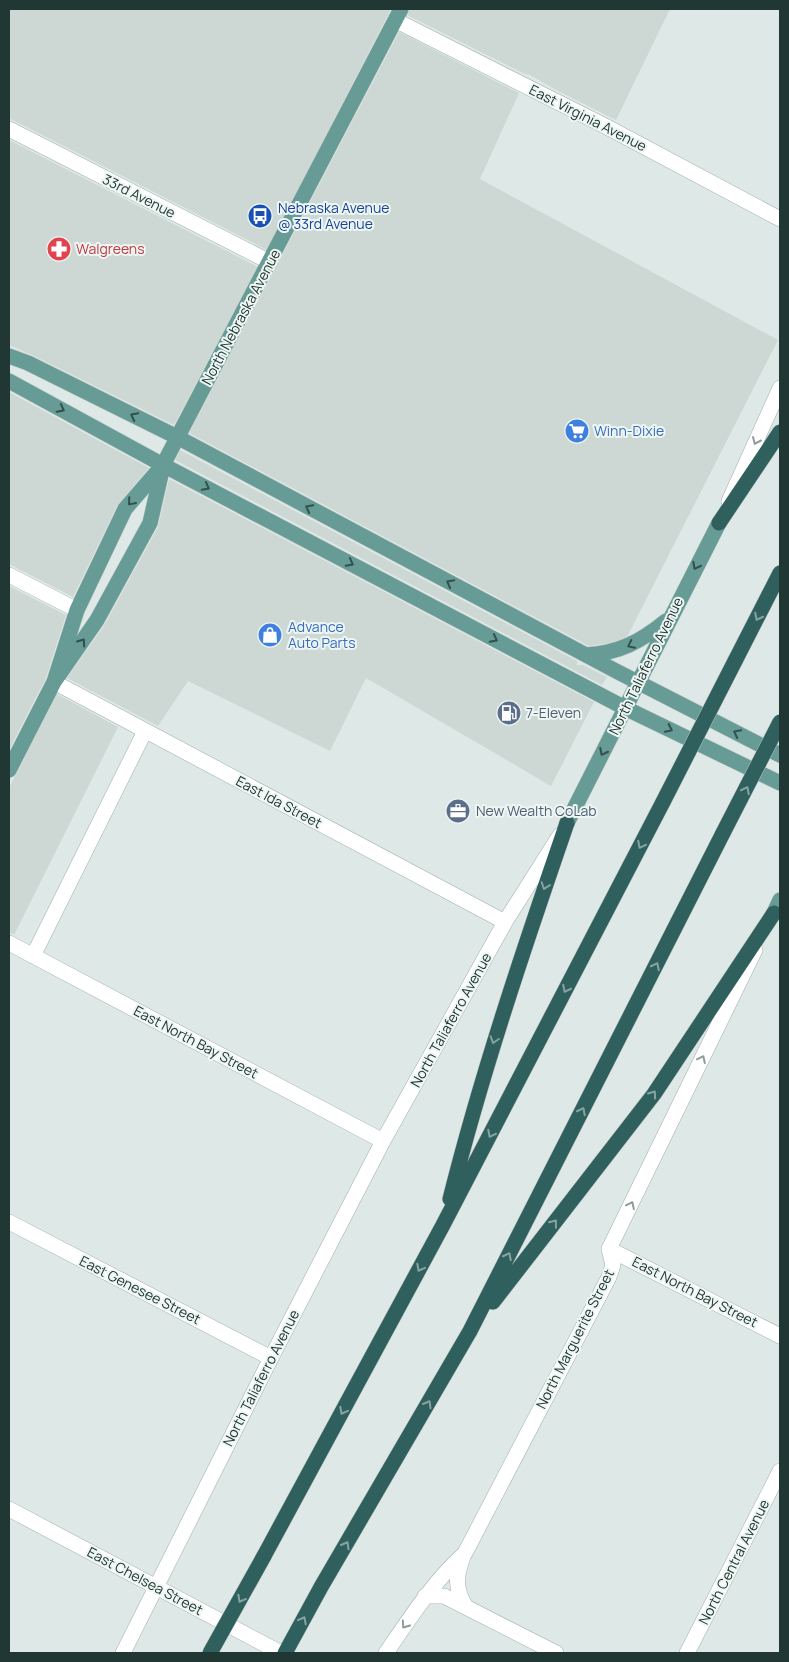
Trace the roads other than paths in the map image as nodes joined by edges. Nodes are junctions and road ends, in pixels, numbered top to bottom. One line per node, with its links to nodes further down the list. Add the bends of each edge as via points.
1 (398, 14): 3 (street, East Virginia Avenue); 4 (main road, North Nebraska Avenue)
2 (9, 129): 4 (street, 33rd Avenue)
3 (780, 219)
4 (270, 262): 9 (main road, North Nebraska Avenue)
5 (9, 356): 9 (main road, one-way to 5)
6 (9, 382): 10 (main road, one-way to 10)
7 (778, 392): 11 (street, North Taliaferro Avenue, one-way to 11)
8 (780, 432): 11 (highway)
9 (177, 437): 10 (main road, North Nebraska Avenue); 16 (main road, one-way to 9)
10 (163, 465): 14 (main road, North Nebraska Avenue, one-way to 14, via 125,510); 17 (main road, North Nebraska Avenue, one-way to 10, via 97,620 150,523); 19 (main road, one-way to 19)
11 (719, 523): 15 (main road, North Taliaferro Avenue, one-way to 15)
12 (780, 573): 32 (highway, one-way to 32, bridge)
13 (9, 575): 14 (street)
14 (77, 610): 17 (main road, North Nebraska Avenue)
15 (669, 619): 16 (main road, one-way to 16, via 627,647); 18 (main road, North Taliaferro Avenue)
16 (586, 655): 18 (main road)
17 (54, 682): 21 (street, East Ida Street); 23 (main road, North Nebraska Avenue)
18 (638, 682): 19 (main road, North Taliaferro Avenue); 22 (main road, one-way to 18)
19 (626, 708): 24 (main road, one-way to 24); 25 (main road, North Taliaferro Avenue, one-way to 25)
20 (780, 722): 34 (highway, one-way to 20, bridge)
21 (144, 731): 27 (street, East Ida Street); 29 (street)
22 (780, 755)
23 (9, 770)
24 (780, 783)
25 (567, 824): 27 (street, North Taliaferro Avenue); 32 (highway, one-way to 32, via 478,1093)
26 (777, 906): 33 (street, North Marguerite Street, one-way to 26); 34 (highway, one-way to 26, via 654,1094)
27 (505, 922): 30 (street, North Taliaferro Avenue)
28 (9, 943): 29 (street, East North Bay Street)
29 (33, 956): 30 (street, East North Bay Street)
30 (383, 1141): 36 (street, North Taliaferro Avenue)
31 (9, 1222): 36 (street, East Genesee Street)
32 (443, 1225): 44 (highway, one-way to 44, bridge)
33 (609, 1249): 35 (street, East North Bay Street); 39 (street, North Marguerite Street, via 613,1265 609,1277)
34 (470, 1331): 46 (highway, one-way to 34)
35 (780, 1336)
36 (271, 1358): 40 (street, North Taliaferro Avenue)
37 (780, 1471): 49 (street, North Central Avenue)
38 (9, 1509): 40 (street, East Chelsea Street)
39 (465, 1553): 41 (street, North Marguerite Street); 42 (street, via 457,1573 458,1595)
40 (157, 1586): 43 (street, North Taliaferro Avenue); 45 (street, East Chelsea Street)
41 (425, 1596): 42 (street, via 444,1596); 47 (street, North Marguerite Street, one-way to 47)
42 (466, 1607): 48 (street)
43 (123, 1653)
44 (210, 1653)
45 (281, 1653)
46 (285, 1653)
47 (386, 1653)
48 (556, 1653)
49 (687, 1653)

